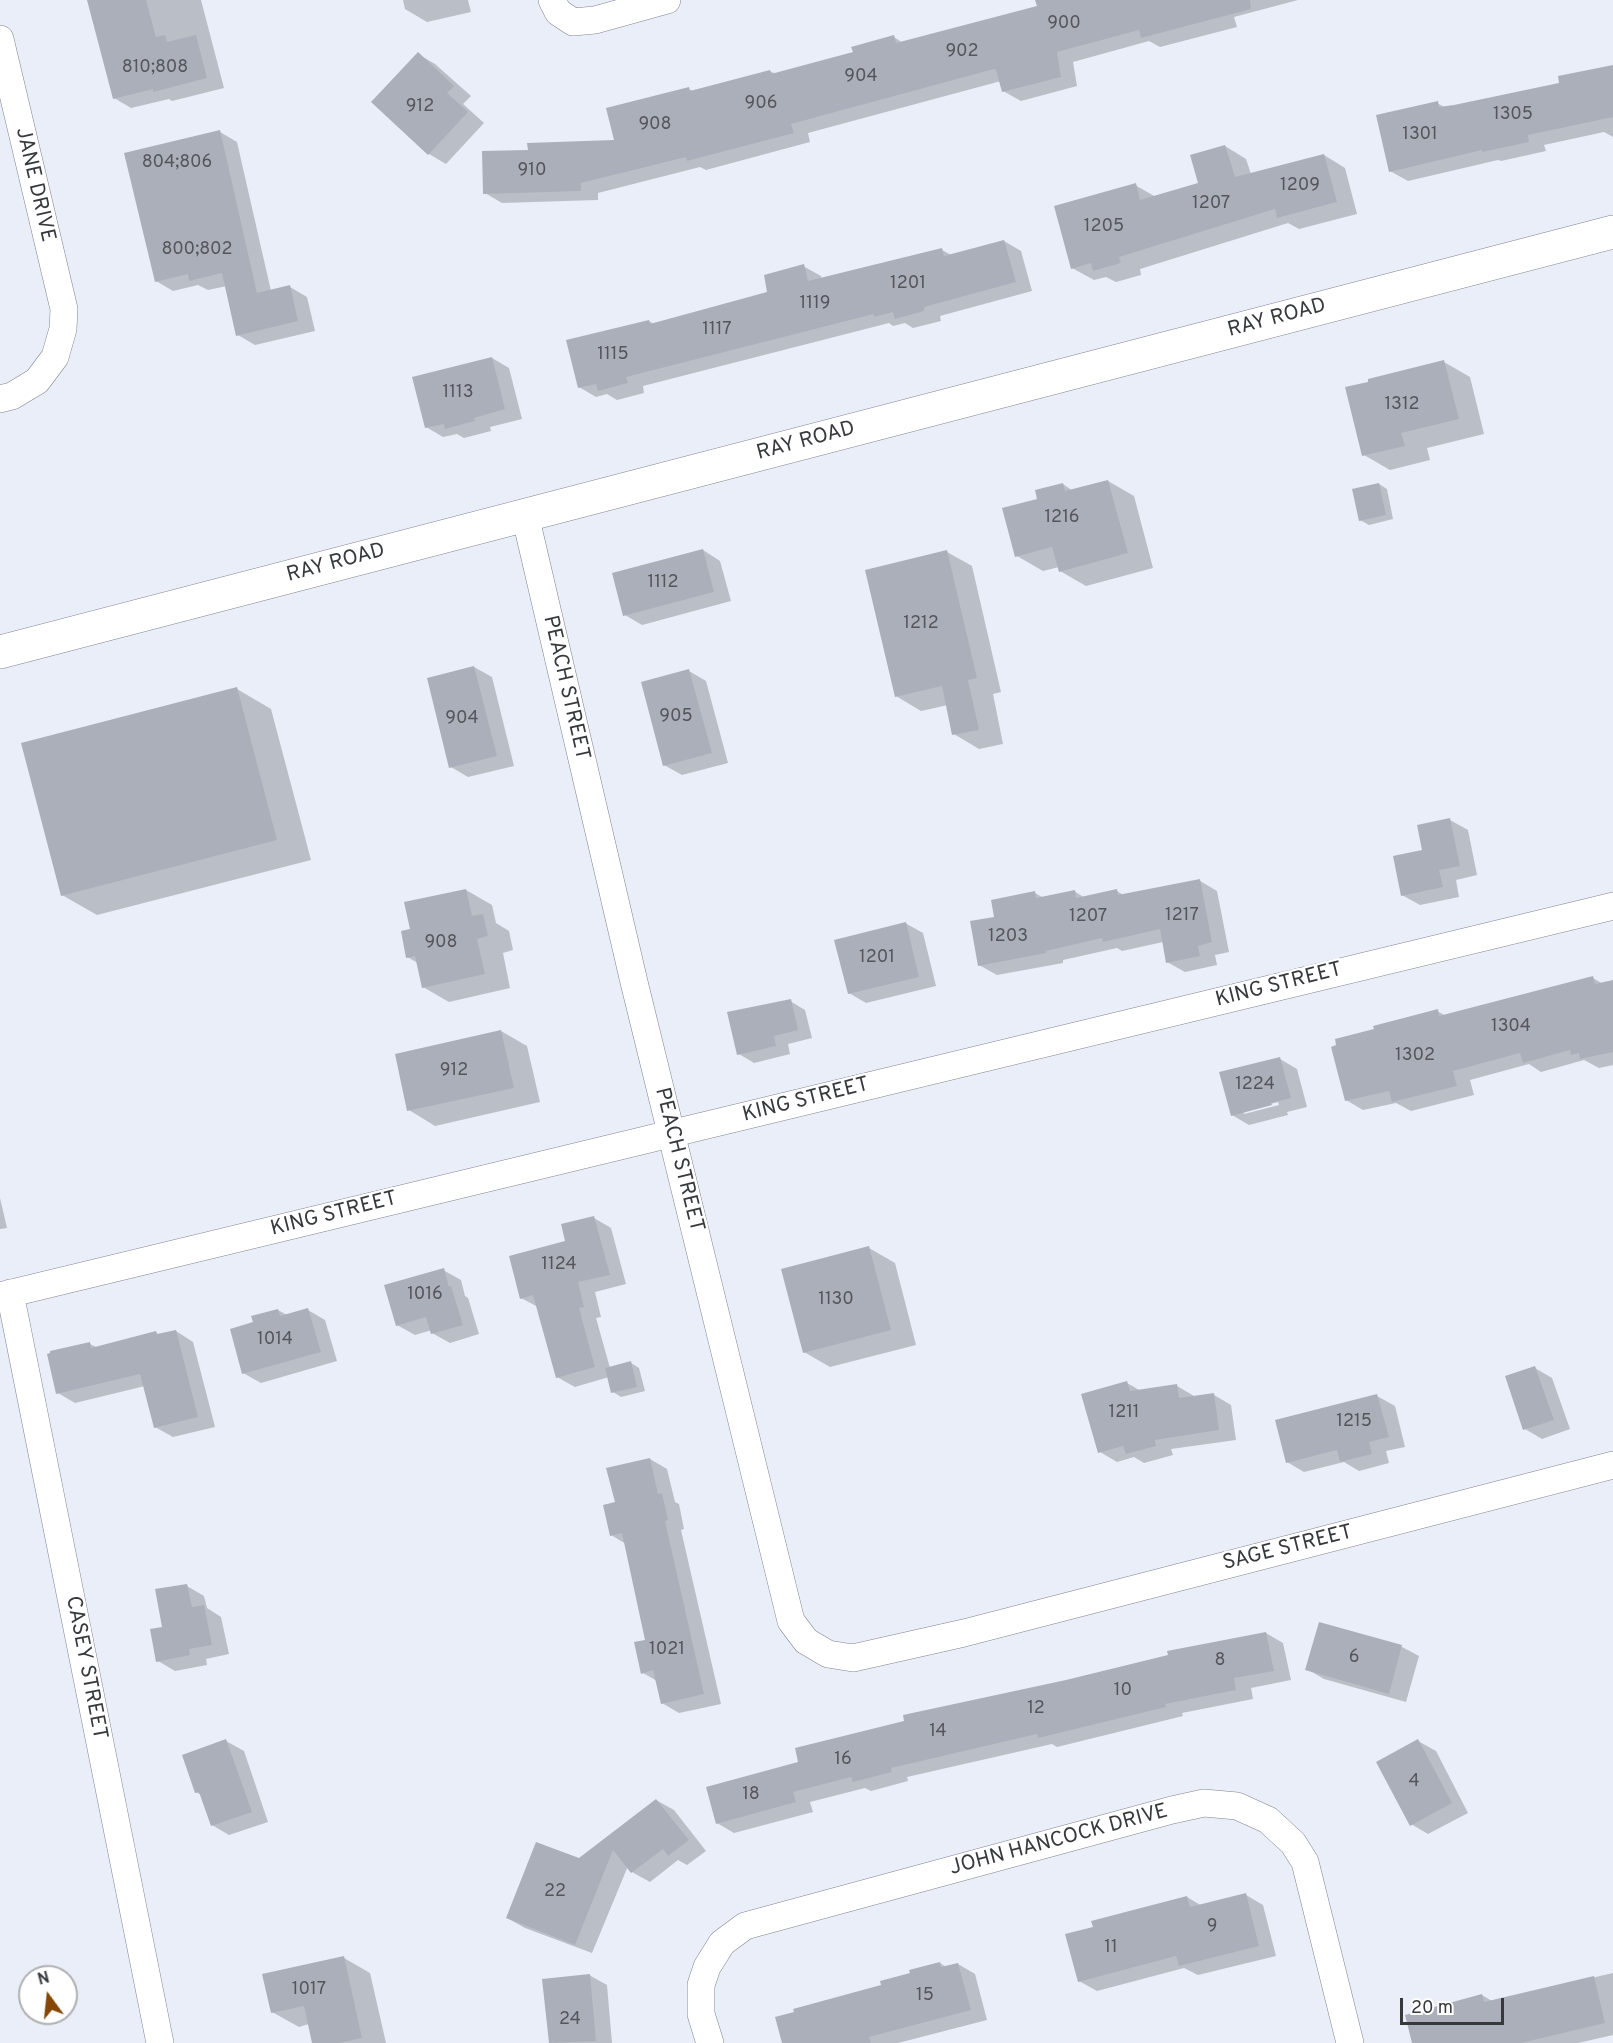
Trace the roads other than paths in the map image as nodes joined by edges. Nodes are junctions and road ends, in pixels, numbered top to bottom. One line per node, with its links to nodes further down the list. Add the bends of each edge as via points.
1 (552, 0): 2 (street, via 558,12 573,22 595,20)
2 (667, 0)
3 (0, 39): 5 (street, JANE DRIVE, via 64,309 55,357 37,381)
4 (1613, 232): 6 (street, RAY ROAD)
5 (0, 399)
6 (525, 515): 7 (street, RAY ROAD); 9 (street, PEACH STREET)
7 (0, 652)
8 (1613, 906): 9 (street, KING STREET)
9 (672, 1133): 10 (street, KING STREET); 12 (street, PEACH STREET, via 791,1621 806,1641 828,1654 853,1658)
10 (5, 1294): 13 (street, CASEY STREET)
11 (1613, 1465): 12 (street, SAGE STREET)
12 (964, 1633)
13 (160, 2043)
14 (710, 2043): 15 (street, JOHN HANCOCK DRIVE, via 701,2014 701,1985 706,1967 722,1943 745,1926 1204,1803 1237,1806 1268,1820 1293,1843 1305,1862)
15 (1350, 2043)

